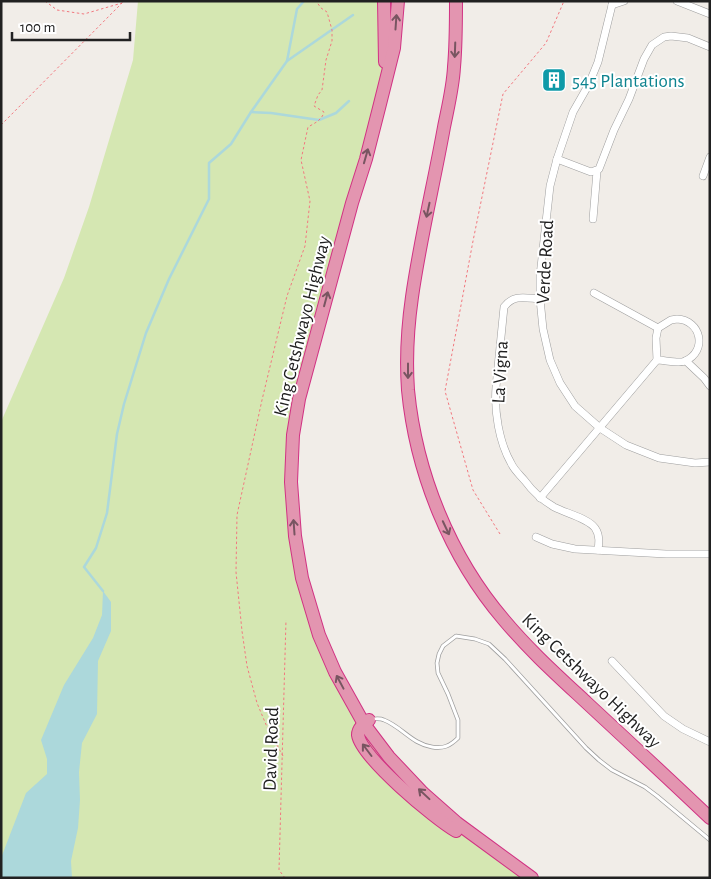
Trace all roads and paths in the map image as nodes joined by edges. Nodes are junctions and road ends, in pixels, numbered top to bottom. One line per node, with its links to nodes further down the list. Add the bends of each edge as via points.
1 (45, 1): 9 (path, via 57,10 84,14)
2 (316, 1): 37 (path, via 327,12 332,41 322,90 314,106 324,114 308,127 302,160 310,201 305,246 287,296 238,515 236,572 248,666 257,703)
3 (384, 1): 13 (highway)
4 (398, 1): 13 (highway, King Cetshwayo Highway, one-way to 4, via 394,48)
5 (456, 1): 38 (highway, King Cetshwayo Highway, one-way to 38, via 454,68 417,264 408,340 409,400 425,476 464,564 503,620 540,660)
6 (564, 1): 29 (path, via 546,43 503,94 445,392 473,490)
7 (624, 1): 10 (street)
8 (677, 1): 11 (street)
9 (123, 2): 14 (path)
10 (612, 3): 16 (street, Verde Road, via 598,62 573,112)
11 (710, 14)
12 (710, 47): 17 (street, via 688,38 672,36 664,36 652,45 602,165)
13 (387, 77): 35 (highway, King Cetshwayo Highway, one-way to 13, via 335,672 310,607 295,536 291,482 293,435 299,399)
14 (1, 125)
15 (710, 157): 18 (street)
16 (557, 159): 17 (street); 21 (street, Verde Road, via 550,186)
17 (596, 171): 19 (street)
18 (703, 176)
19 (593, 219)
20 (594, 293): 22 (street)
21 (540, 299): 26 (street, Verde Road, via 543,329 555,372 575,406); 28 (street, La Vigna, via 514,298 504,307 495,397 497,419 509,460)
22 (658, 328): 23 (street); 24 (street, via 677,319 695,328 700,342 696,352)
23 (657, 360): 24 (street); 26 (street)
24 (686, 361): 25 (street)
25 (710, 386)
26 (600, 428): 27 (street, Verde Road, via 626,445 658,458); 28 (street)
27 (710, 462)
28 (540, 498): 31 (street, La Vigna, via 592,525 599,540)
29 (500, 534)
30 (536, 537): 31 (street, via 563,547)
31 (598, 550): 32 (street)
32 (710, 554)
33 (286, 620): 37 (path, David Road)
34 (612, 661): 36 (street, via 664,716)
35 (367, 722): 39 (lane, via 386,721 426,746 437,748 453,743 458,738 458,720 438,673 437,663 443,646 449,640 456,636 475,639 488,644 505,659 604,764 645,787); 41 (highway, King Cetshwayo Highway, one-way to 35, via 457,823 423,793 389,757)
36 (710, 742)
37 (283, 756): 40 (path, David Road, via 279,870)
38 (710, 818)
39 (710, 840)
40 (285, 878)
41 (532, 878)

